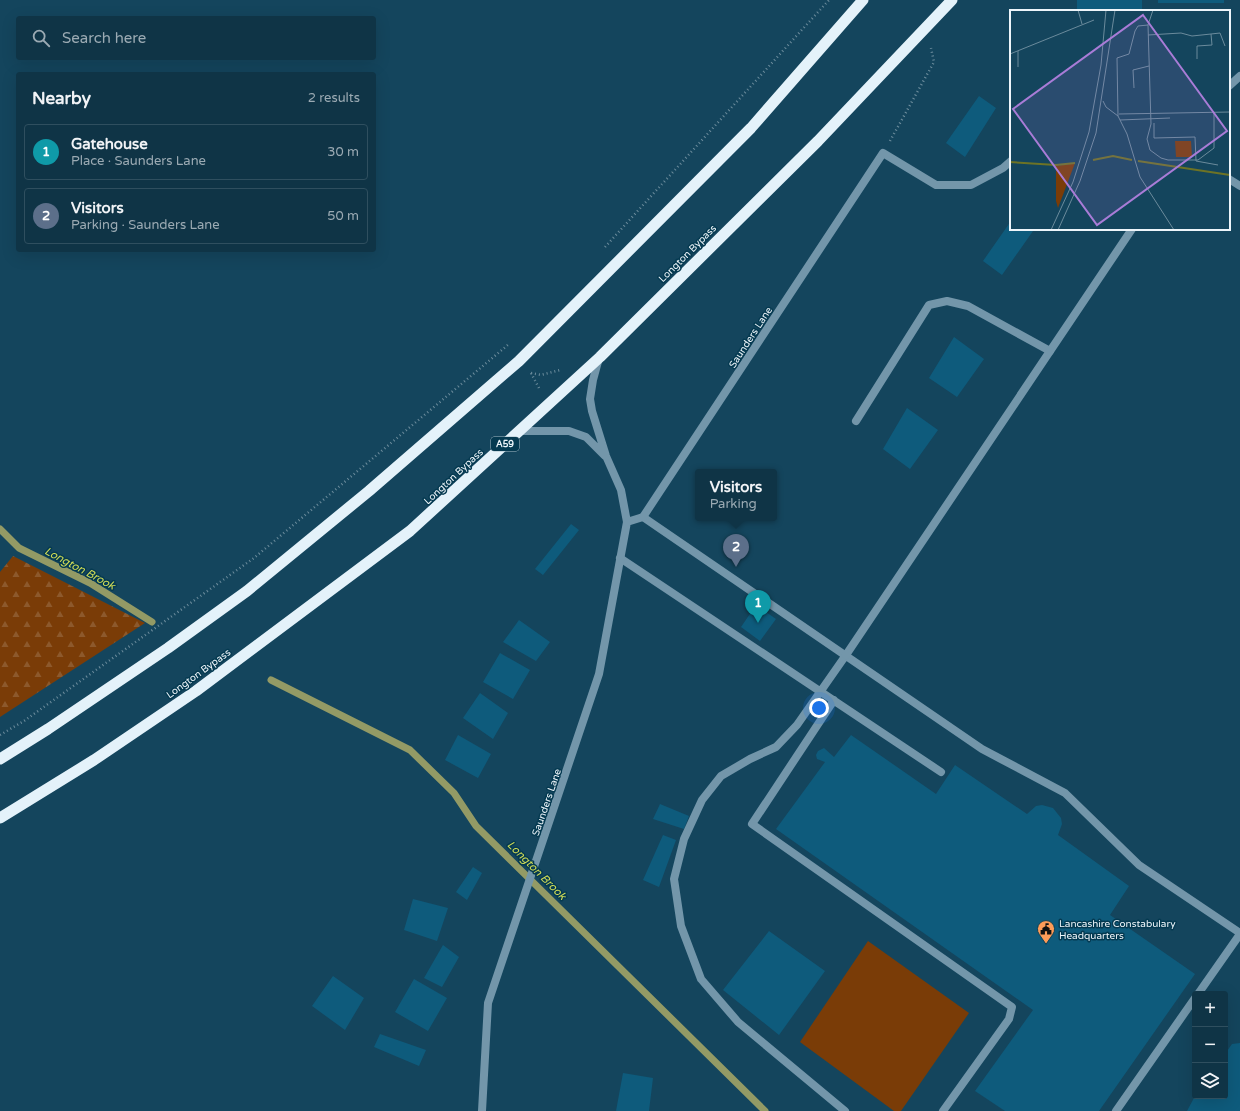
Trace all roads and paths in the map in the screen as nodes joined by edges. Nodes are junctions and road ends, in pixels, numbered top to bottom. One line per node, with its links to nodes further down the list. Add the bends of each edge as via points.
1 (829, 0): 12 (path)
2 (863, 0): 26 (highway, via 751,128 519,361 369,491 247,590 168,648)
3 (952, 0): 4 (highway, Longton Bypass / A59)
4 (926, 28): 7 (path, via 934,62); 15 (highway, Longton Bypass / A59, via 818,141)
5 (1240, 76): 6 (street)
6 (1230, 85)
7 (883, 154): 8 (street, via 936,185 971,185); 19 (street, Saunders Lane)
8 (1010, 162)
9 (1230, 179): 10 (street)
10 (1240, 186)
11 (1131, 230): 14 (street)
12 (600, 253)
13 (512, 342): 25 (path, via 254,558 24,721)
14 (1050, 351): 16 (street, via 968,306 947,301 929,305); 22 (street)
15 (600, 357): 17 (highway, Longton Bypass / A59); 18 (street, Saunders Lane, via 590,399)
16 (856, 421)
17 (519, 431): 18 (street, Saunders Lane, via 569,431 586,437); 28 (highway, Longton Bypass / A59, via 410,531 196,691 94,760)
18 (606, 456): 20 (street, Saunders Lane, via 621,490)
19 (643, 517): 20 (street); 22 (street)
20 (627, 522): 21 (street, Saunders Lane)
21 (620, 558): 23 (street); 32 (street, Saunders Lane, via 599,674 488,1003)
22 (846, 655): 23 (street); 29 (street, via 982,749 1065,793 1139,865)
23 (821, 692): 24 (street); 33 (street, via 797,725 776,747 721,776 702,800 684,838 674,879 681,926 701,979 738,1022)
24 (834, 700): 27 (street); 34 (street, via 752,824 1012,1007 1009,1019)
25 (0, 735)
26 (0, 759)
27 (941, 772)
28 (0, 818)
29 (1240, 933): 30 (street)
30 (1200, 991)
31 (1192, 1002): 35 (street)
32 (482, 1111)
33 (846, 1111)
34 (943, 1111)
35 (1116, 1111)

